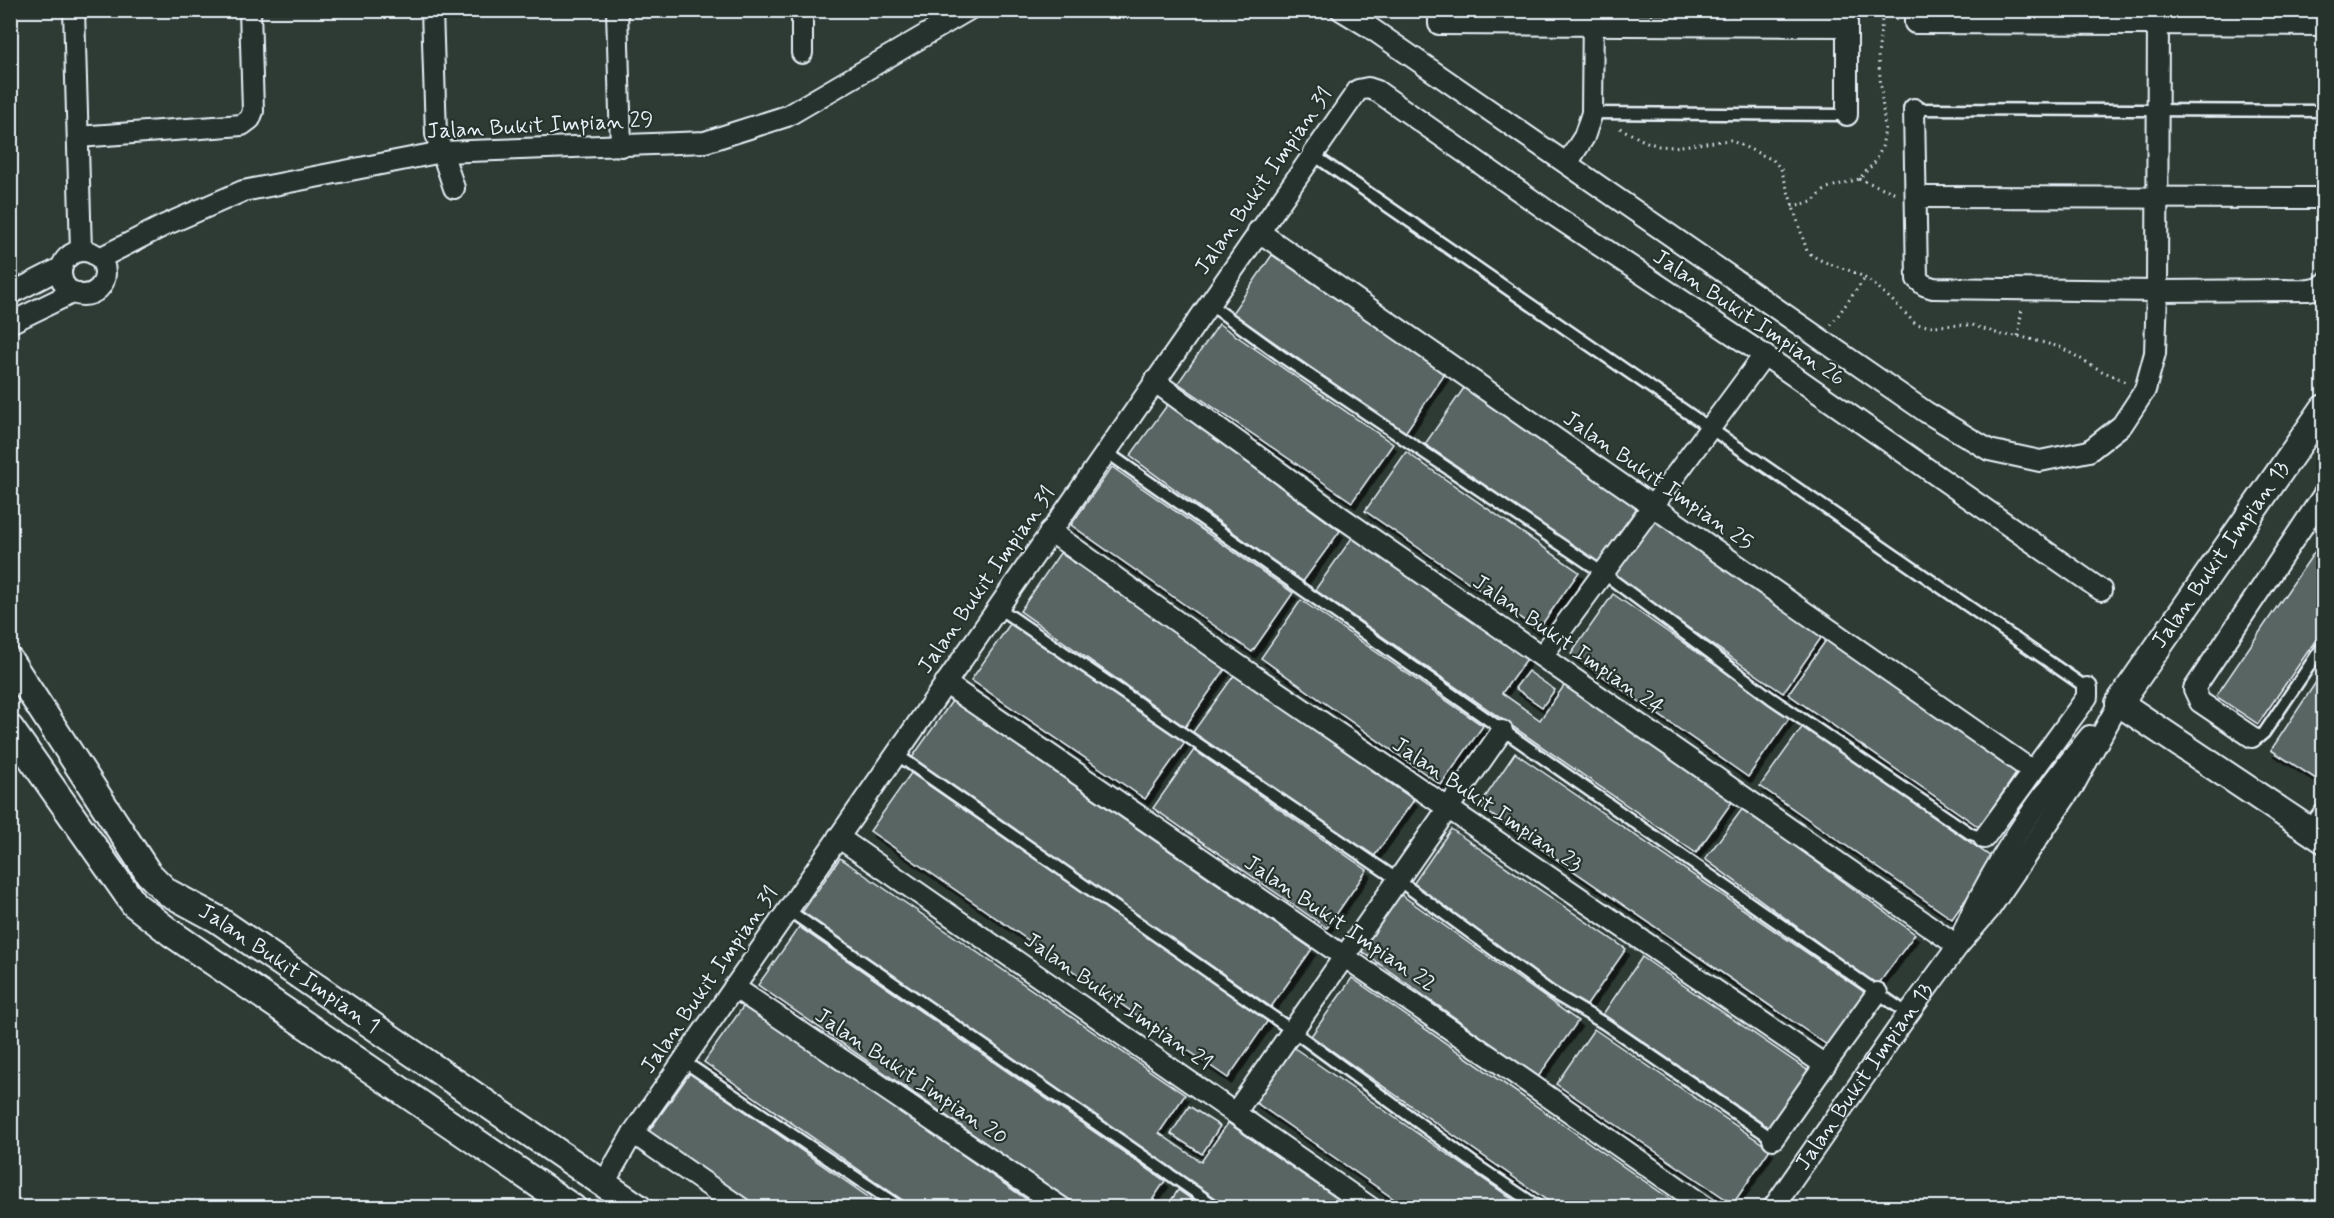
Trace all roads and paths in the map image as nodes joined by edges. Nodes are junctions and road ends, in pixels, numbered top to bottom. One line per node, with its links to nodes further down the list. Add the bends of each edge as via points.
1 (74, 10): 23 (street)
2 (250, 10): 23 (street, via 254,111 242,125)
3 (432, 10): 25 (street, via 436,134)
4 (618, 10): 24 (street)
5 (802, 10): 16 (street)
6 (968, 10): 24 (street, Jalan Bukit Impian 29, via 787,116 705,142)
7 (1341, 10): 15 (street)
8 (1353, 10): 15 (street)
9 (1439, 10): 12 (street, via 1439,24)
10 (1915, 17): 11 (street); 13 (path)
11 (2158, 17): 14 (street); 19 (street)
12 (1593, 18): 13 (street); 21 (street)
13 (1847, 18): 22 (street)
14 (2324, 25)
15 (1370, 27): 27 (street)
16 (802, 53)
17 (1368, 88): 26 (street, Jalan Bukit Impian 31, via 1358,90); 47 (street, Jalan Bukit Impian 26)
18 (1914, 109): 19 (lane); 30 (street)
19 (2158, 111): 20 (lane); 31 (street)
20 (2324, 111)
21 (1592, 113): 22 (lane); 27 (street); 37 (path, via 1659,146 1730,140 1773,160 1781,168 1807,251 1816,260)
22 (1847, 115)
23 (78, 136): 34 (street)
24 (621, 146): 25 (street, Jalan Bukit Impian 29)
25 (442, 152): 29 (street); 35 (street, Jalan Bukit Impian 29, via 243,191)
26 (1312, 154): 33 (street, Jalan Bukit Impian 31); 51 (lane)
27 (1568, 162): 46 (street)
28 (1859, 179): 30 (path)
29 (454, 188)
30 (1916, 197): 31 (street); 39 (street, via 1917,279 1933,288)
31 (2158, 197): 32 (street); 40 (street)
32 (2324, 198)
33 (1258, 231): 43 (street, Jalan Bukit Impian 31); 54 (street, Jalan Bukit Impian 25)
34 (81, 251): 35 (street); 36 (street, via 69,256)
35 (100, 258): 41 (street, via 105,272 100,286 88,294)
36 (61, 268): 41 (street, via 63,282); 42 (street)
37 (1864, 278): 45 (path, via 1917,324 1972,325); 46 (path)
38 (2324, 284): 40 (street, via 2309,290)
39 (2023, 290): 40 (street); 45 (path)
40 (2157, 291): 49 (street, via 2155,352)
41 (74, 292): 44 (street)
42 (10, 294)
43 (1208, 303): 48 (street, Jalan Bukit Impian 31); 56 (lane)
44 (10, 323)
45 (2018, 336): 49 (path, via 2060,347)
46 (1822, 340): 49 (street, via 1989,450 2040,461 2089,451 2122,425)
47 (1764, 356): 51 (street); 57 (street, Jalan Bukit Impian 26)
48 (1154, 381): 52 (street, Jalan Bukit Impian 31); 60 (street, Jalan Bukit Impian 24)
49 (2145, 390)
50 (2324, 408): 64 (street, Jalan Bukit Impian 13)
51 (1708, 428): 54 (street); 63 (lane)
52 (1105, 452): 55 (street, Jalan Bukit Impian 31); 66 (lane)
53 (2324, 494): 67 (street, via 2194,689 2200,702)
54 (1652, 506): 56 (street); 69 (street, Jalan Bukit Impian 25)
55 (1050, 531): 58 (street, Jalan Bukit Impian 31); 70 (street, Jalan Bukit Impian 23)
56 (1603, 573): 60 (street); 73 (lane, via 1771,698 1971,834)
57 (2101, 590)
58 (997, 607): 62 (street, Jalan Bukit Impian 31); 74 (lane)
59 (2324, 644): 67 (lane, via 2264,733)
60 (1542, 656): 76 (street, Jalan Bukit Impian 24)
61 (10, 660): 88 (street, Jalan Bukit Impian 1, via 148,873 167,892 217,919)
62 (945, 683): 68 (street, Jalan Bukit Impian 31); 77 (street, Jalan Bukit Impian 22)
63 (2087, 688): 69 (street, via 2087,697)
64 (2119, 703): 71 (street); 76 (street, Jalan Bukit Impian 13, via 2059,774 2002,857 1977,900)
65 (10, 728): 87 (street, Jalan Bukit Impian 1, via 134,904)
66 (1502, 731): 70 (street); 79 (lane)
67 (2252, 737)
68 (896, 754): 72 (street, Jalan Bukit Impian 31); 81 (lane)
69 (2031, 770): 73 (street)
70 (1449, 808): 74 (street); 83 (street, Jalan Bukit Impian 23)
71 (2319, 828)
72 (838, 837): 75 (street, Jalan Bukit Impian 31); 84 (street, Jalan Bukit Impian 21)
73 (1984, 838)
74 (1398, 880): 77 (street); 86 (lane, via 1551,992 1605,1024)
75 (788, 910): 78 (street, Jalan Bukit Impian 31); 94 (lane)
76 (1958, 946): 80 (street, Jalan Bukit Impian 13)
77 (1345, 956): 81 (street); 97 (street, Jalan Bukit Impian 22)
78 (734, 987): 82 (street, Jalan Bukit Impian 31); 93 (street, Jalan Bukit Impian 20)
79 (1877, 993): 80 (lane); 83 (street)
80 (1908, 1014): 98 (street, Jalan Bukit Impian 13)
81 (1293, 1031): 84 (street); 96 (lane)
82 (682, 1062): 85 (street, Jalan Bukit Impian 31); 92 (lane)
83 (1825, 1065): 86 (street)
84 (1235, 1113): 95 (street, Jalan Bukit Impian 21)
85 (633, 1133): 88 (street, Jalan Bukit Impian 31); 91 (street)
86 (1773, 1139)
87 (537, 1183): 88 (street); 89 (street, Jalan Bukit Impian 1)
88 (605, 1195): 90 (street, Jalan Bukit Impian 1)
89 (573, 1208)
90 (639, 1208)
91 (741, 1208)
92 (902, 1208)
93 (1062, 1208)
94 (1218, 1208)
95 (1371, 1208)
96 (1540, 1208)
97 (1707, 1208)
98 (1773, 1208)

